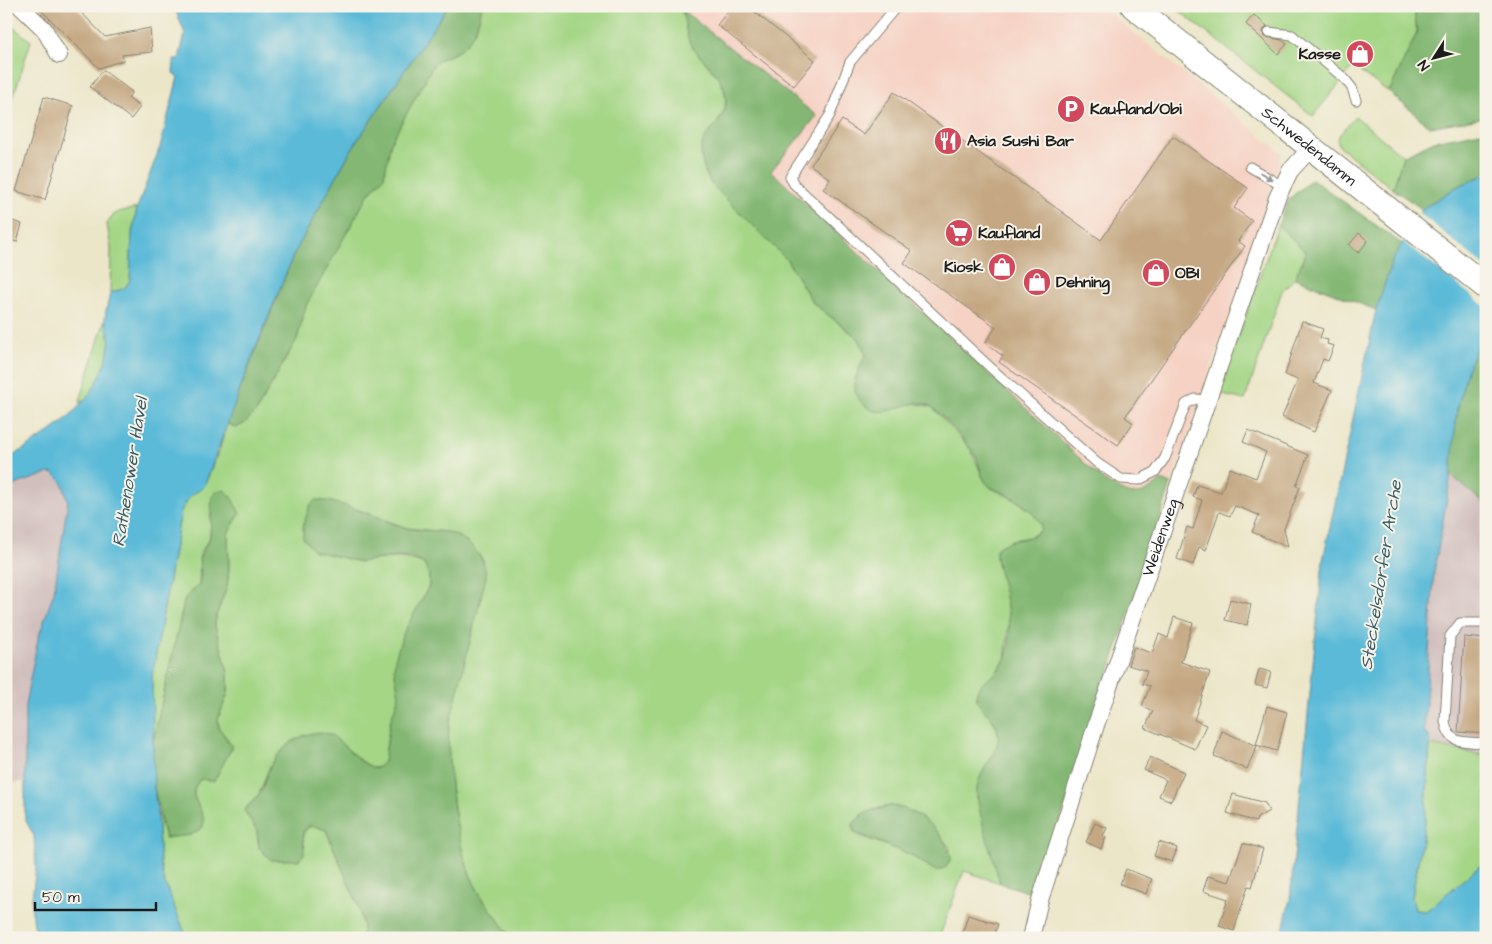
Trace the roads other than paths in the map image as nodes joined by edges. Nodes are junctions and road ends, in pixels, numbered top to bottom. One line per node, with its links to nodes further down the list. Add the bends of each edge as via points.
1 (20, 6): 5 (street, via 44,29)
2 (897, 6): 11 (lane, via 850,62 830,115 790,177 794,184 1006,382 1097,463 1121,479 1139,480 1155,472 1165,458 1186,404 1195,399)
3 (1133, 6): 7 (main road, Schwedendamm)
4 (1269, 32): 6 (lane, via 1292,35 1344,78)
5 (59, 55)
6 (1356, 100)
7 (1311, 148): 9 (street, Weidenweg); 10 (main road, Schwedendamm)
8 (1250, 167): 9 (lane, one-way to 9)
9 (1282, 186): 11 (street, Weidenweg)
10 (1486, 287)
11 (1209, 400): 14 (street, Weidenweg, via 1096,722 1040,900)
12 (1486, 623): 13 (lane, via 1460,624 1450,636 1445,721 1447,732 1457,741)
13 (1486, 743)
14 (1032, 938)

